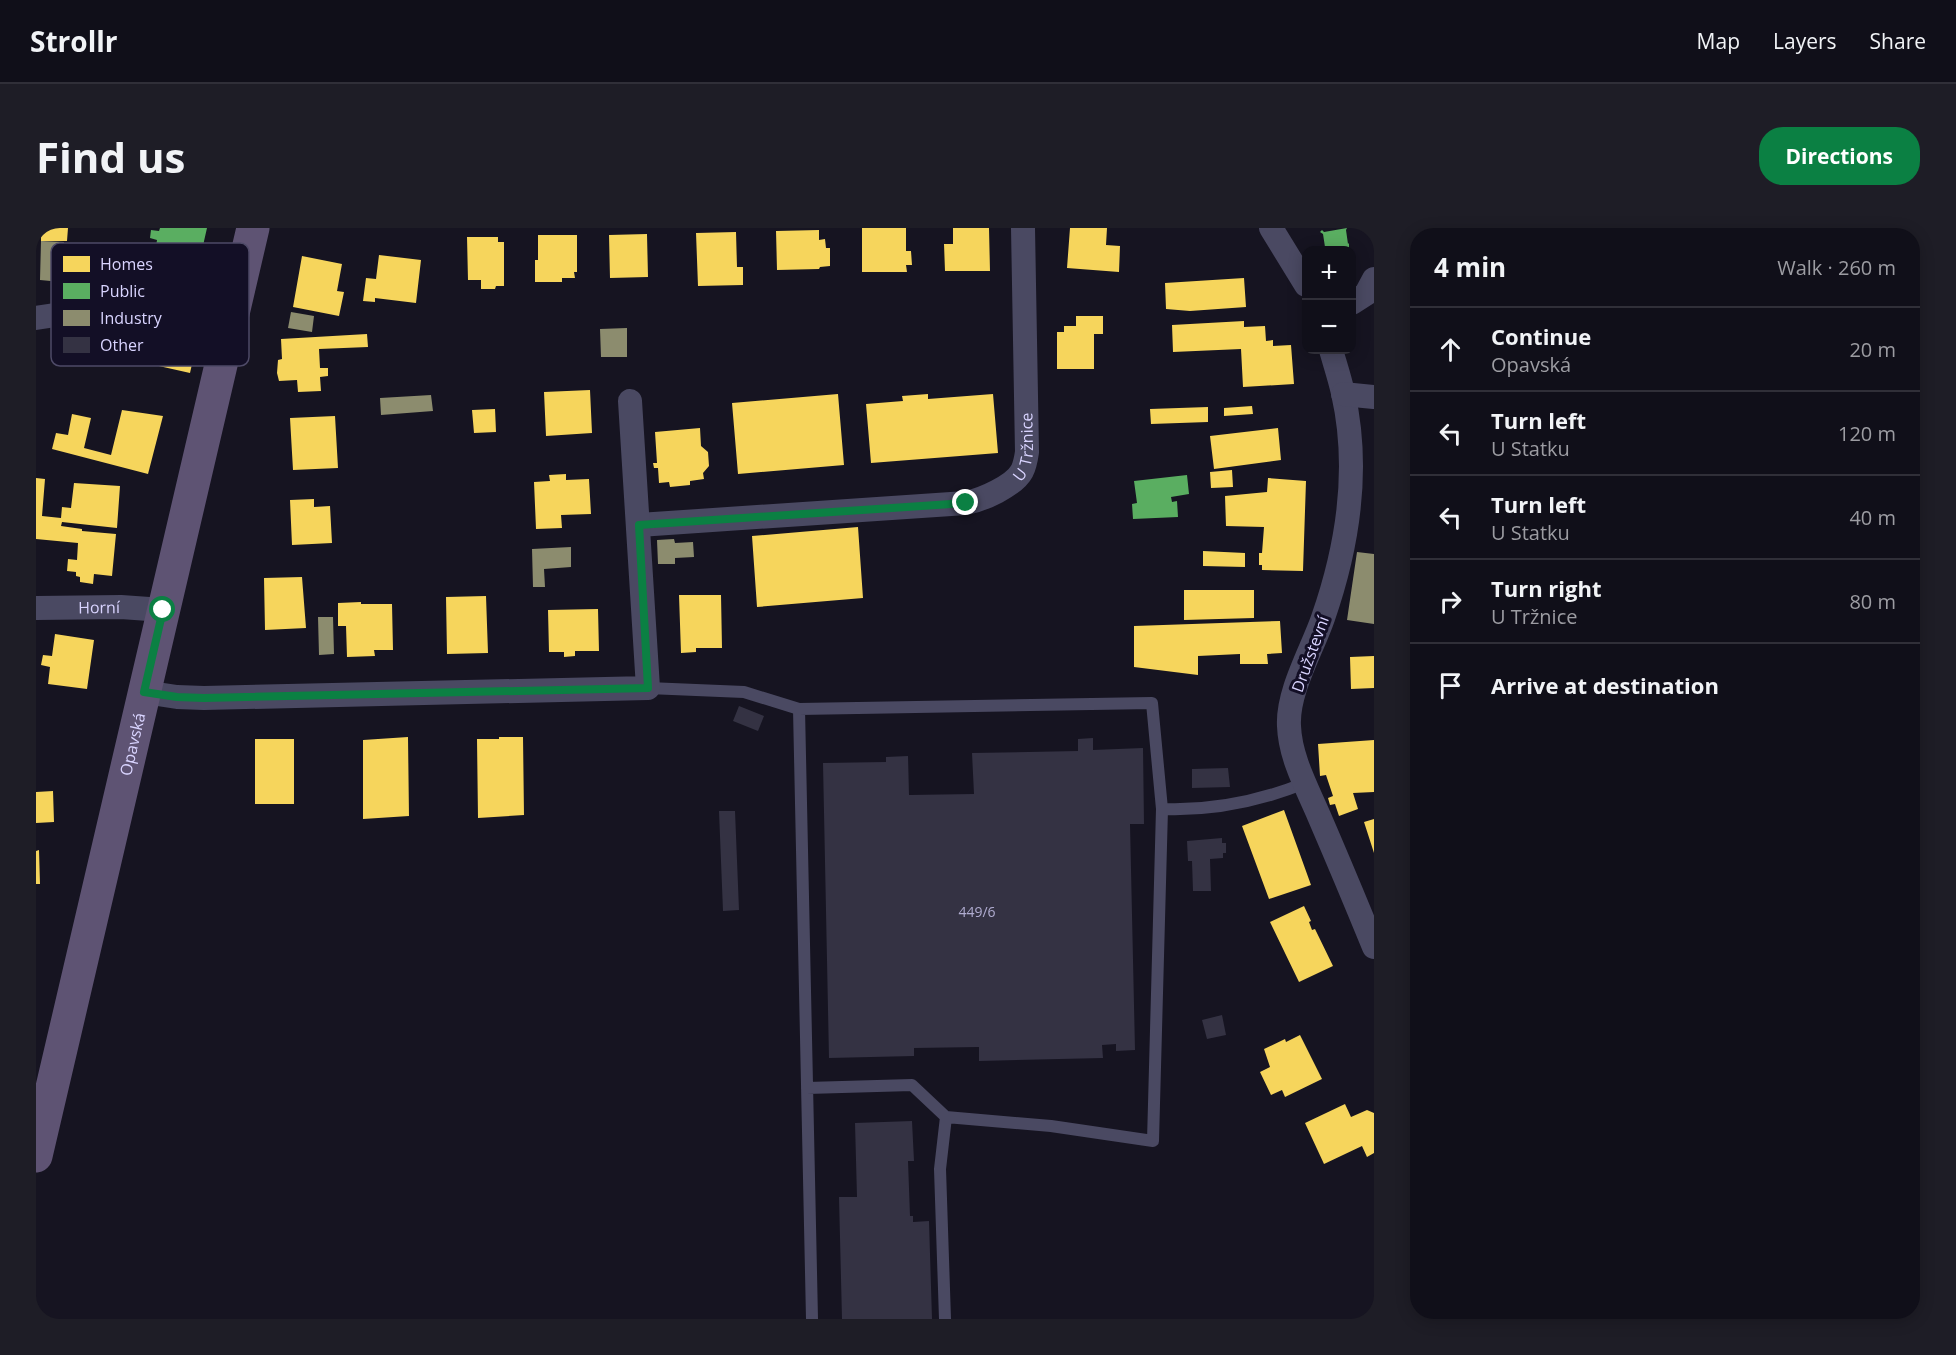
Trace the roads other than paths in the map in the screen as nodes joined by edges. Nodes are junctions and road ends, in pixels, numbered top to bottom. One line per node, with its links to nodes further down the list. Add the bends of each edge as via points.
1 (253, 228): 4 (main road, Opavská)
2 (1023, 228): 15 (street, U Tržnice, via 1027,452 1021,473 1011,481 987,497 966,503)
3 (1271, 228): 5 (street)
4 (249, 245)
5 (1302, 278)
6 (1374, 279): 7 (street, via 1366,294)
7 (1356, 300)
8 (51, 316): 9 (street)
9 (36, 318)
10 (1332, 354): 12 (street, Družstevní)
11 (221, 366): 17 (main road, Opavská)
12 (1343, 394): 13 (street); 21 (street, Družstevní, via 1351,472 1346,532 1338,573 1295,692 1289,723 1290,740)
13 (1374, 397)
14 (630, 400): 15 (street)
15 (639, 525): 18 (street)
16 (36, 608): 17 (street, Horní)
17 (163, 610): 19 (main road, Opavská)
18 (648, 688): 19 (street, via 204,698); 20 (lane, via 744,692)
19 (144, 692): 26 (main road, Opavská)
20 (799, 709): 22 (lane, via 1152,703); 24 (lane)
21 (1305, 783): 22 (lane, via 1274,795 1234,803); 23 (street, Družstevní)
22 (1162, 808): 25 (lane, via 1153,1141 1051,1126)
23 (1374, 947)
24 (807, 1088): 25 (lane, via 912,1085); 27 (lane)
25 (946, 1117): 28 (lane, via 940,1169)
26 (36, 1156)
27 (812, 1319)
28 (945, 1319)

